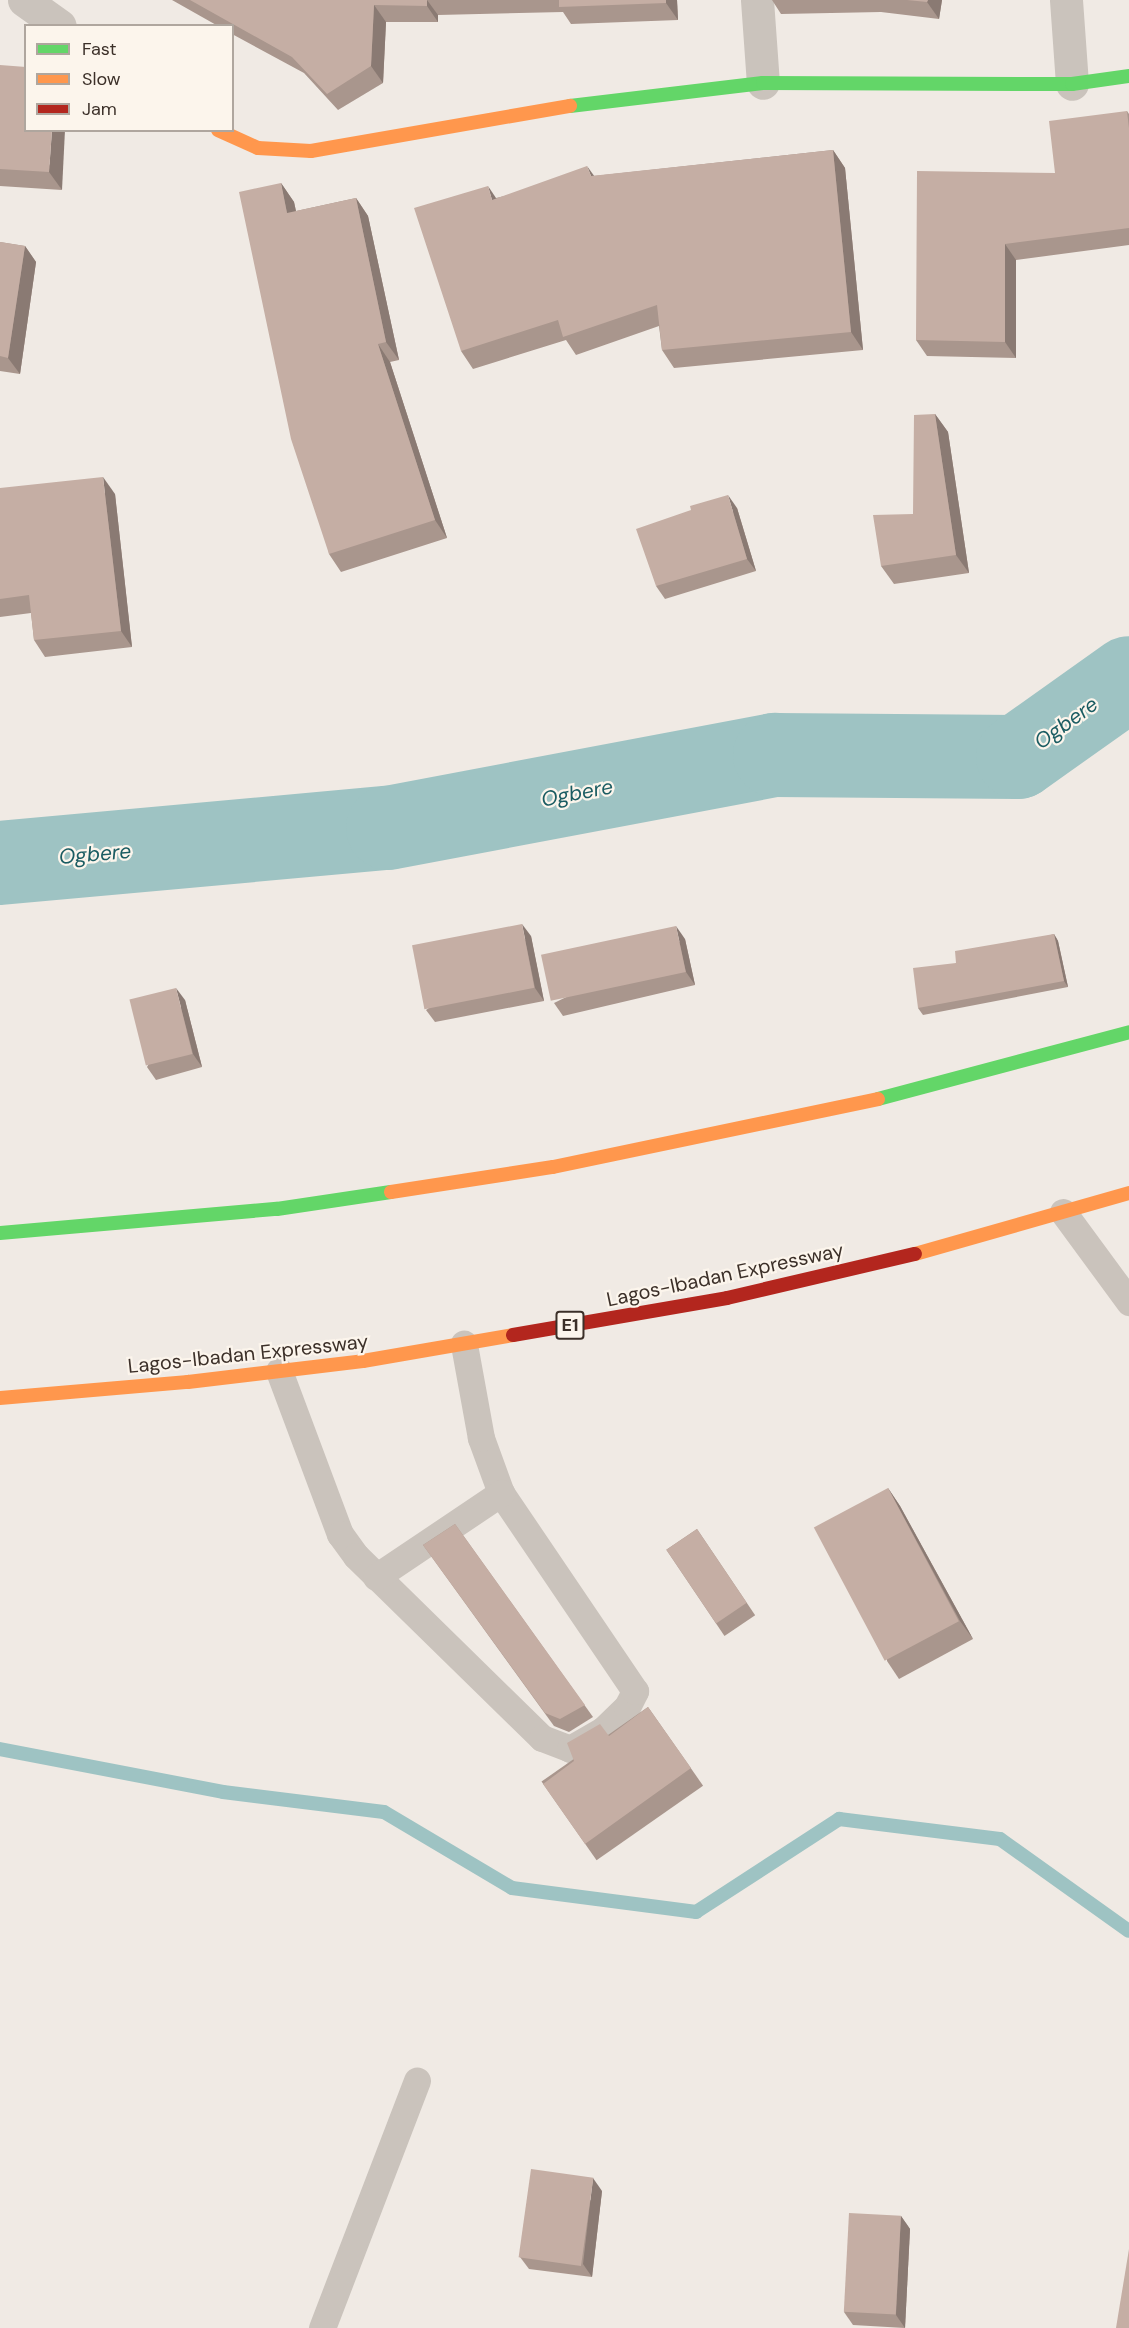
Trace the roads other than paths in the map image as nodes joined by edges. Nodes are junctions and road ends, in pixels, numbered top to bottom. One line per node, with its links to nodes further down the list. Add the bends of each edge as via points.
1 (24, 0): 4 (street)
2 (757, 0): 6 (street)
3 (1066, 0): 7 (street)
4 (57, 24)
5 (1129, 76): 7 (main road)
6 (763, 83): 7 (main road); 8 (main road, via 586,103 311,151 258,148)
7 (1072, 84)
8 (223, 132)
9 (1129, 1032): 12 (main road, via 836,1110 553,1167 277,1209)
10 (1129, 1193): 11 (main road, Lagos-Ibadan Expressway / E1)
11 (1063, 1212): 13 (lane); 14 (main road, Lagos-Ibadan Expressway / E1, via 946,1247 727,1298)
12 (0, 1233)
13 (1129, 1302)
14 (464, 1344): 15 (main road, Lagos-Ibadan Expressway / E1); 17 (lane, via 481,1438)
15 (279, 1371): 16 (main road, Lagos-Ibadan Expressway / E1); 18 (lane, via 340,1533)
16 (0, 1398)
17 (501, 1493): 18 (lane); 18 (lane, via 635,1691 627,1707 587,1742 570,1749 542,1738)
18 (376, 1577)
19 (417, 2081): 20 (lane)
20 (322, 2328)

